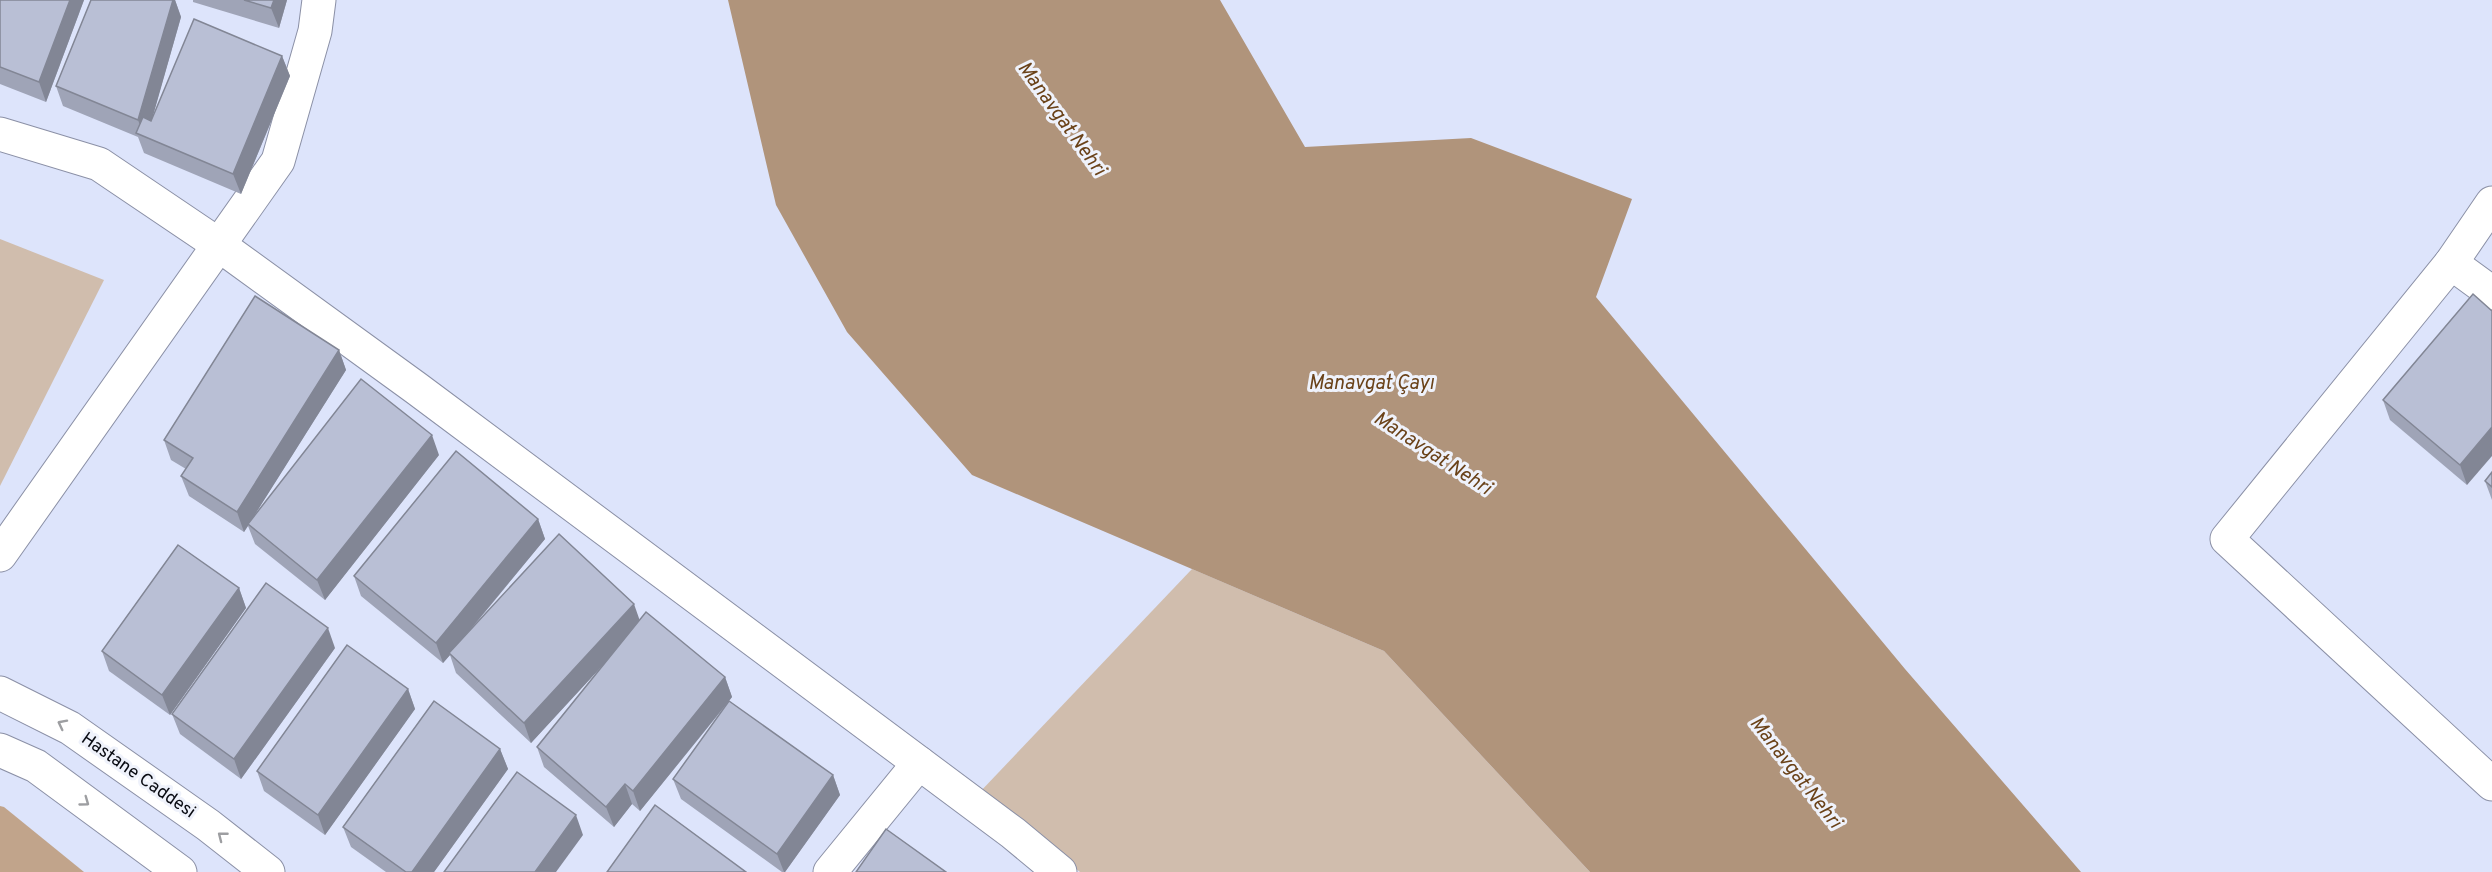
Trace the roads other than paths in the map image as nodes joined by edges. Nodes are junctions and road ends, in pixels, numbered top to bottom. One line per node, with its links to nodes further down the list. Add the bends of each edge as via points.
1 (319, 0): 4 (street, via 315,31 278,161)
2 (0, 134): 4 (street, via 99,164)
3 (2492, 203): 5 (street)
4 (219, 245): 7 (street); 10 (street)
5 (2451, 263): 6 (street); 11 (street, via 2227,539)
6 (2492, 293)
7 (0, 555)
8 (0, 693): 13 (street, Hastane Caddesi, one-way to 8, via 70,728)
9 (0, 750): 12 (street, one-way to 12, via 36,766)
10 (919, 763): 14 (street); 15 (street)
11 (2488, 771)
12 (180, 872)
13 (268, 872)
14 (830, 872)
15 (1060, 872)

